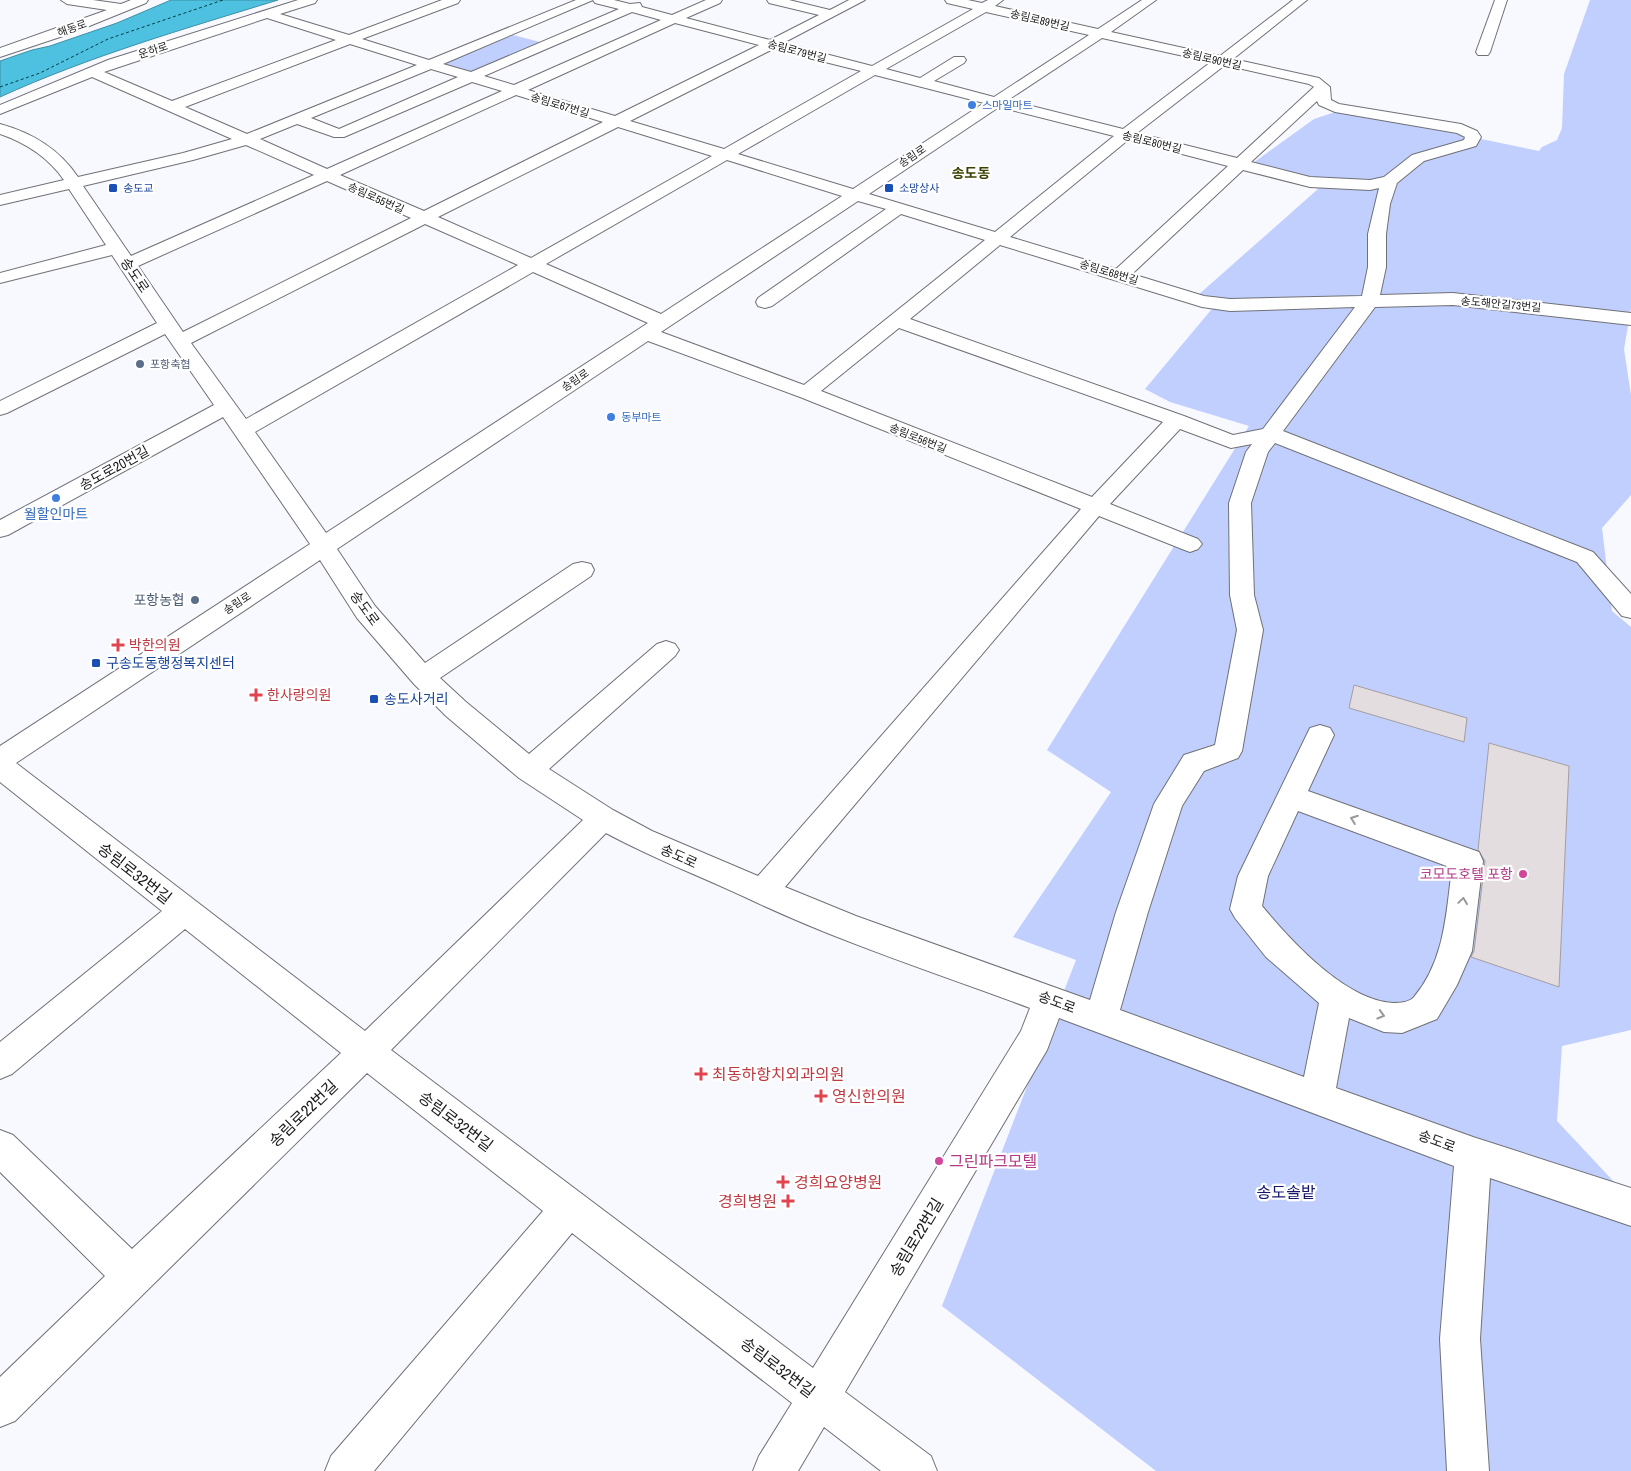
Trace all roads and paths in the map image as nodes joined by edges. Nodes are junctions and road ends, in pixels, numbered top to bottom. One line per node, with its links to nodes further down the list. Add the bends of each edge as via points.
1 (67, 0): 17 (street)
2 (142, 0): 17 (street, 해동로)
3 (310, 0): 18 (street, 운하로)
4 (454, 0): 23 (street)
5 (586, 0): 21 (street)
6 (599, 0): 16 (street, 송림로79번길)
7 (649, 0): 16 (street)
8 (716, 0): 20 (street)
9 (773, 0): 19 (street)
10 (859, 0): 19 (street)
11 (951, 0): 15 (street, 송림로89번길)
12 (1150, 0): 22 (street, 송림로)
13 (1301, 0): 31 (street)
14 (1502, 0): 28 (street)
15 (991, 4): 22 (street, 송림로89번길); 34 (street)
16 (630, 8): 20 (street, 송림로79번길); 24 (street)
17 (124, 9): 27 (street, 해동로)
18 (266, 14): 23 (street, 송림로67번길); 33 (street, 운하로)
19 (831, 14): 25 (street)
20 (673, 19): 25 (street, 송림로79번길); 38 (street)
21 (513, 30): 24 (street); 32 (street)
22 (1099, 33): 31 (street, 송림로90번길); 39 (street, 송림로)
23 (348, 40): 32 (street, 송림로67번길); 40 (street)
24 (554, 41): 35 (street)
25 (771, 44): 34 (street, 송림로79번길); 43 (street)
26 (0, 46): 27 (street)
27 (14, 48): 29 (street, 해동로)
28 (1483, 52)
29 (0, 53)
30 (959, 60): 36 (street)
31 (1224, 61): 37 (street, 송림로90번길, via 1314,82); 45 (street)
32 (427, 64): 35 (street, 송림로67번길); 42 (street)
33 (91, 71): 40 (street, 송림로55번길); 41 (street, 운하로)
34 (874, 71): 36 (street, 송림로79번길); 47 (street)
35 (470, 77): 38 (street, 송림로67번길); 42 (street, via 339,134)
36 (922, 83): 39 (street, 송림로79번길)
37 (1323, 87): 48 (street); 50 (street, via 1324,102 1335,108 1460,129 1472,134 1471,143 1418,158)
38 (513, 91): 43 (street, 송림로67번길); 49 (street)
39 (994, 102): 45 (street, 송림로80번길); 52 (street, 송림로)
40 (171, 107): 46 (street, 송림로55번길)
41 (0, 110)
42 (298, 119): 46 (street)
43 (618, 122): 47 (street, 송림로67번길); 55 (street)
44 (0, 129): 51 (street, 송도로, via 47,151)
45 (1125, 135): 48 (street, 송림로80번길); 56 (street)
46 (245, 140): 49 (street, 송림로55번길); 51 (street)
47 (725, 155): 52 (street, 송림로67번길); 58 (street)
48 (1240, 164): 50 (street, 송림로80번길, via 1310,182 1370,185); 59 (street)
49 (326, 176): 55 (street, 송림로55번길); 57 (street)
50 (1389, 181): 61 (street, via 1377,234 1377,267)
51 (73, 183): 53 (street); 57 (street, 송도로)
52 (855, 194): 54 (street, 송림로68번길); 65 (street, 송림로)
53 (0, 200)
54 (899, 208): 56 (street, 송림로68번길); 62 (street)
55 (424, 219): 58 (street, 송림로55번길); 66 (street)
56 (999, 238): 59 (street, 송림로68번길); 64 (street)
57 (122, 256): 60 (street); 66 (street, 송도로)
58 (532, 265): 65 (street, 송림로55번길); 71 (street)
59 (1120, 275): 61 (street, 송림로68번길, via 1216,304)
60 (0, 278)
61 (1370, 300): 63 (street, 송도해안길73번길, via 1484,301); 72 (street)
62 (765, 302)
63 (1631, 319)
64 (899, 321): 67 (street); 70 (street)
65 (653, 327): 67 (street, 송림로56번길); 76 (street, 송림로)
66 (174, 333): 68 (street, 송도로); 69 (street)
67 (807, 394): 73 (street, 송림로56번길)
68 (227, 406): 71 (street, 송도로); 74 (street, 송도로20번길)
69 (0, 409)
70 (1176, 420): 72 (street, via 1231,442); 73 (street)
71 (244, 428): 76 (street, 송도로)
72 (1272, 434): 78 (street, via 1585,557); 91 (street, via 1257,452 1240,503 1242,595 1250,630 1228,751 1194,763 1168,804)
73 (1094, 508): 75 (street, 송림로56번길); 87 (street)
74 (0, 530)
75 (1190, 544)
76 (323, 547): 80 (street, 송도로, via 366,612); 82 (street, 송림로)
77 (582, 570): 80 (street)
78 (1631, 610)
79 (666, 650): 84 (street)
80 (423, 677): 84 (street, 송도로)
81 (1320, 735): 85 (street)
82 (0, 760)
83 (0, 766): 88 (street, 송림로32번길)
84 (529, 770): 86 (street, 송도로)
85 (1292, 797): 89 (street, via 1253,876 1246,909 1277,947); 89 (street, one-way to 85, via 1384,1017 1402,1018 1425,1009 1456,952 1468,861)
86 (603, 818): 87 (street, 송도로, via 642,839); 92 (street, 송림로22번길)
87 (762, 892): 90 (street, 송도로)
88 (184, 912): 92 (street, 송림로32번길); 93 (street)
89 (1336, 998): 94 (street)
90 (1050, 999): 91 (street, 송도로); 100 (street, 송림로22번길, via 1035,1039)
91 (1101, 1017): 94 (street, 송도로)
92 (366, 1052): 97 (street, 송림로32번길); 99 (street, 송림로22번길)
93 (0, 1063)
94 (1318, 1097): 96 (street, 송도로)
95 (0, 1147): 99 (street)
96 (1473, 1154): 98 (street, 송도로); 105 (street, via 1460,1339)
97 (570, 1207): 100 (street, 송림로32번길); 102 (street)
98 (1631, 1207)
99 (132, 1276): 101 (street, 송림로22번길)
100 (819, 1398): 103 (street, 송림로22번길); 104 (street, 송림로32번길)
101 (0, 1406)
102 (346, 1471)
103 (774, 1471)
104 (916, 1471)
105 (1468, 1471)

